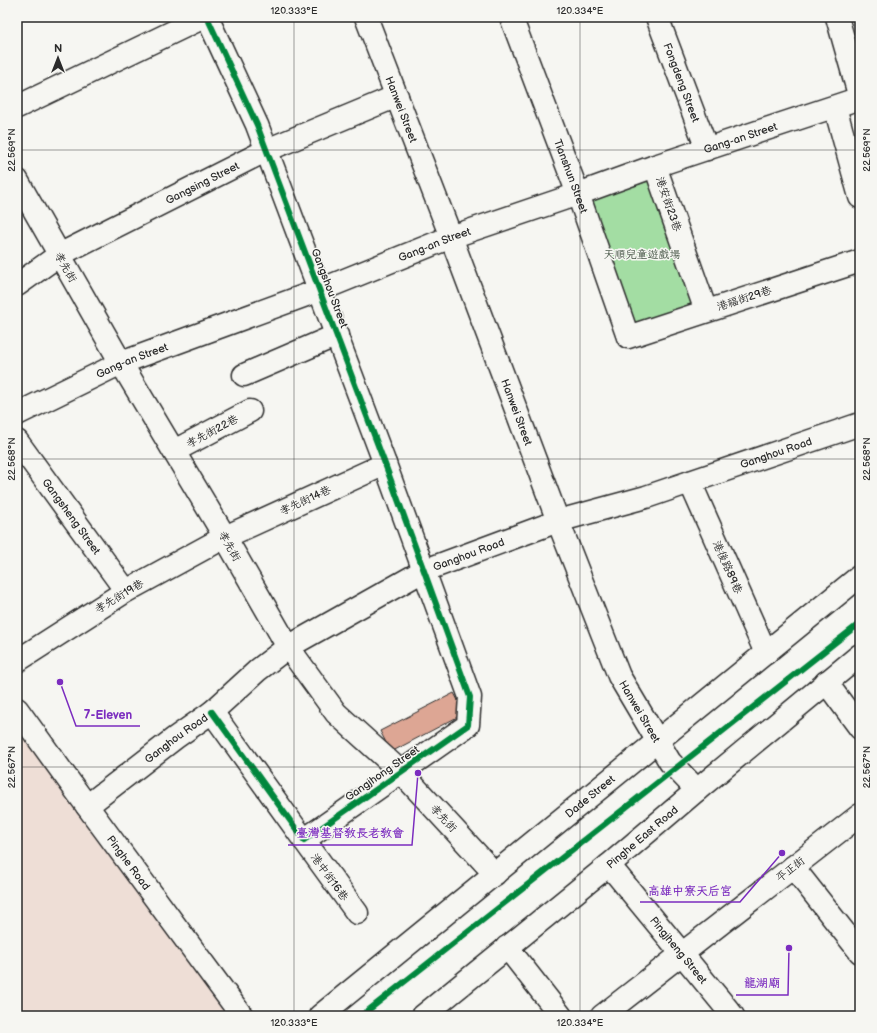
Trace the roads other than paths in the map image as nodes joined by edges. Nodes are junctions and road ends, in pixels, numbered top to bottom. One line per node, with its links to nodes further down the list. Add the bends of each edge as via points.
1 (206, 17): 8 (street); 11 (street, Gangshou Street)
2 (366, 17): 6 (street, Hanwei Street)
3 (511, 17): 14 (street, Tianshun Street)
4 (657, 17): 10 (street, Fongdeng Street)
5 (837, 17): 7 (street)
6 (397, 96): 11 (street, Gangsing Street); 16 (street, Hanwei Street)
7 (860, 98): 9 (street, Gang-an Street)
8 (17, 106)
9 (835, 107): 10 (street, Gang-an Street); 15 (street)
10 (707, 149): 12 (street, Gang-an Street)
11 (267, 150): 17 (street, Gangsing Street); 20 (street, Gangshou Street)
12 (655, 166): 14 (street, Gang-an Street); 21 (street, 港安街23巷)
13 (17, 180): 17 (street, 孝先街)
14 (578, 194): 16 (street, Gang-an Street); 23 (street, Tianshun Street)
15 (860, 197)
16 (451, 237): 20 (street, Gang-an Street); 33 (street, Hanwei Street)
17 (59, 255): 19 (street, Gangsing Street); 24 (street, 孝先街)
18 (860, 261): 21 (street, 港福街29巷)
19 (17, 286)
20 (320, 290): 22 (street, Gangshou Street); 24 (street, Gang-an Street)
21 (706, 311): 23 (street, 港福街29巷)
22 (337, 335): 25 (street); 31 (street, Gangshou Street)
23 (628, 337)
24 (121, 363): 27 (street, Gang-an Street); 30 (street, 孝先街)
25 (244, 375)
26 (250, 411): 30 (street, 孝先街22巷)
27 (17, 414)
28 (860, 424): 32 (street, Ganghou Road)
29 (17, 441): 37 (street, Gangsheng Street)
30 (174, 452): 34 (street, 孝先街)
31 (385, 464): 34 (street, 孝先街14巷); 35 (street, Gangshou Street)
32 (690, 482): 33 (street, Ganghou Road); 39 (street, 港後路89巷)
33 (558, 521): 35 (street, Ganghou Road); 46 (street, Hanwei Street, via 619,676)
34 (225, 537): 37 (street, 孝先街19巷); 38 (street, 孝先街)
35 (423, 571): 38 (street, Ganghou Road); 47 (street, Gangjhong Street, via 470,697 468,725)
36 (860, 576): 39 (street, Dade Street)
37 (126, 591): 41 (street, 孝先街19巷)
38 (288, 647): 44 (street, Ganghou Road, via 258,670); 47 (street, 孝先街, via 336,713)
39 (766, 653): 46 (street, Dade Street)
40 (860, 655): 42 (street, Pinghe East Road)
41 (17, 661)
42 (826, 682): 45 (street); 48 (street, Pinghe East Road)
43 (17, 709): 49 (street, Pinghe Road)
44 (212, 712): 49 (street, Ganghou Road); 51 (street)
45 (860, 728)
46 (657, 742): 48 (street, Hanwei Street, via 670,762); 54 (street, Dade Street)
47 (402, 772): 51 (street, Gangjhong Street); 54 (street, 孝先街)
48 (697, 790): 52 (street, Pinghe East Road)
49 (86, 806): 59 (street, Pinghe Road)
50 (860, 815): 53 (street, 平正街)
51 (304, 840): 55 (street, 港中街16巷)
52 (609, 866): 56 (street, Pinghe East Road); 58 (street, Pingjheng Street)
53 (793, 867): 57 (street); 58 (street, 平正街)
54 (495, 874): 60 (street, Dade Street)
55 (357, 913)
56 (507, 947): 61 (street, Pinghe East Road); 62 (street)
57 (860, 952)
58 (682, 954): 63 (street, 平正街); 64 (street, Pingjheng Street)
59 (242, 1016)
60 (320, 1016)
61 (423, 1016)
62 (561, 1016)
63 (602, 1016)
64 (733, 1016)

